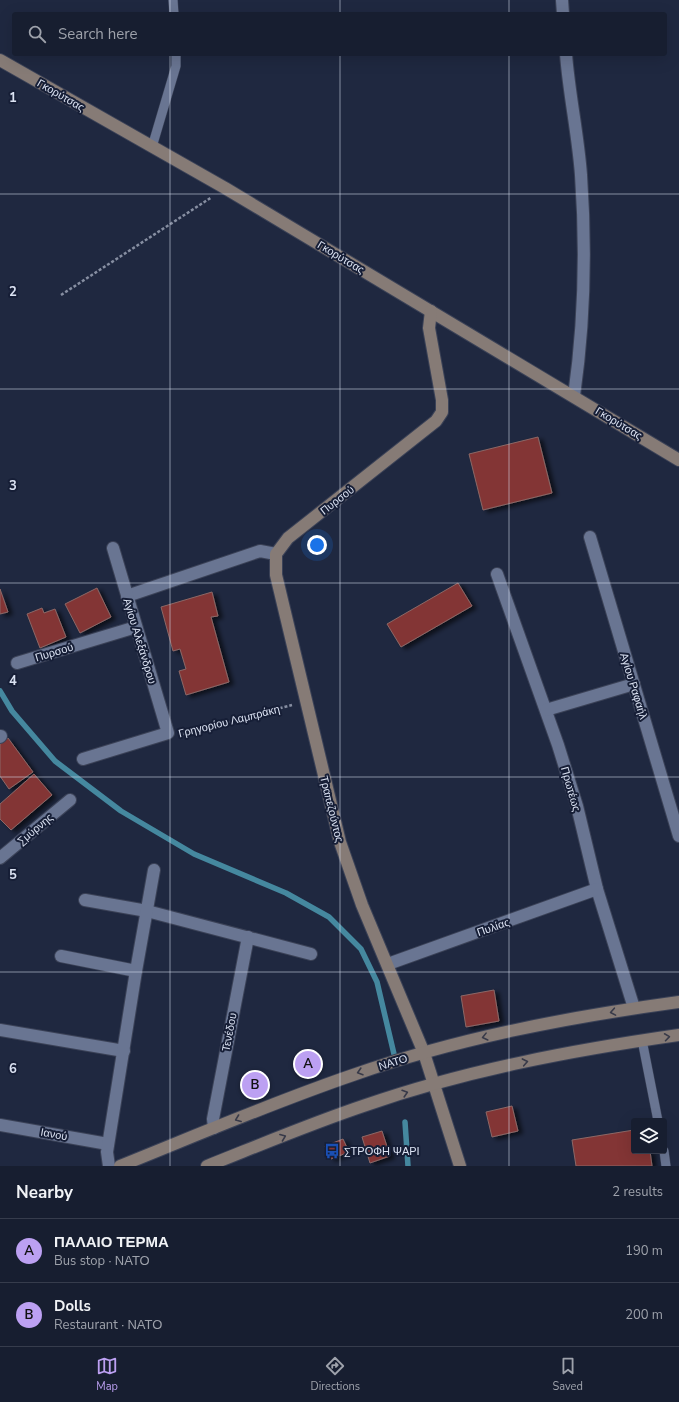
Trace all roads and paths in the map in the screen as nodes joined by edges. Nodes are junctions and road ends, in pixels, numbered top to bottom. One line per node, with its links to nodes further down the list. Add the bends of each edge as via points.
1 (173, 0): 3 (lane)
2 (562, 0): 4 (street)
3 (174, 12)
4 (563, 12)
5 (176, 56): 8 (lane, via 176,66)
6 (566, 56): 12 (street, via 581,174 580,348)
7 (0, 60): 8 (main road, Γκορύτσας)
8 (152, 147): 9 (main road, Γκορύτσας)
9 (225, 188): 10 (path); 11 (main road, Γκορύτσας)
10 (61, 295)
11 (431, 311): 12 (main road, Γκορύτσας); 16 (main road, Πυρσού, via 428,328 442,412 436,421 288,538)
12 (574, 396): 13 (main road, Γκορύτσας)
13 (679, 460)
14 (590, 536): 21 (street, Αγίου Ραφαήλ)
15 (113, 548): 18 (street, Αγίου Αλεξάνδρου)
16 (276, 554): 18 (street, via 260,551); 22 (main road, Τραπεζούντος, via 276,575)
17 (497, 574): 23 (street, Πρωτέως)
18 (127, 596): 19 (street, Αγίου Αλεξάνδρου)
19 (136, 627): 20 (street, Πυρσού); 24 (street, Αγίου Αλεξάνδρου)
20 (17, 663)
21 (634, 684): 23 (street); 27 (street, Αγίου Ραφαήλ)
22 (307, 701): 24 (path, Γρηγορίου Λαμπράκη, via 176,736); 36 (main road, Τραπεζούντος, via 340,842 362,905)
23 (546, 710): 30 (street, Πρωτέως, via 577,806)
24 (168, 733): 25 (street, Γρηγορίου Λαμπράκη)
25 (83, 759)
26 (70, 800): 28 (street, Σμύρνης)
27 (679, 836)
28 (0, 858)
29 (154, 870): 32 (street)
30 (597, 889): 36 (street, Πυλίας); 39 (street, Πρωτέως)
31 (85, 900): 32 (street)
32 (147, 911): 33 (street); 37 (street)
33 (248, 937): 34 (street); 48 (street, Τενέδου, via 213,1119)
34 (311, 954)
35 (61, 956): 37 (street)
36 (388, 964): 44 (main road, Τραπεζούντος)
37 (136, 971): 43 (street)
38 (679, 1002): 39 (main road, ΝΑΤΟ)
39 (634, 1008): 44 (main road, ΝΑΤΟ, one-way to 44, via 516,1029)
40 (0, 1030): 43 (street)
41 (679, 1035): 42 (main road, one-way to 41)
42 (642, 1040): 45 (main road, one-way to 42, via 504,1066); 46 (lane)
43 (124, 1051): 49 (street)
44 (424, 1053): 45 (main road, Τραπεζούντος); 48 (main road, ΝΑΤΟ, one-way to 48, via 353,1074)
45 (433, 1084): 53 (main road, one-way to 45, via 366,1105); 54 (main road, Τραπεζούντος)
46 (657, 1118)
47 (0, 1125): 49 (street, Ιανού)
48 (214, 1128): 52 (main road, ΝΑΤΟ)
49 (108, 1144): 51 (street)
50 (664, 1154): 55 (lane)
51 (109, 1166)
52 (120, 1166)
53 (207, 1166)
54 (460, 1166)
55 (666, 1166)

